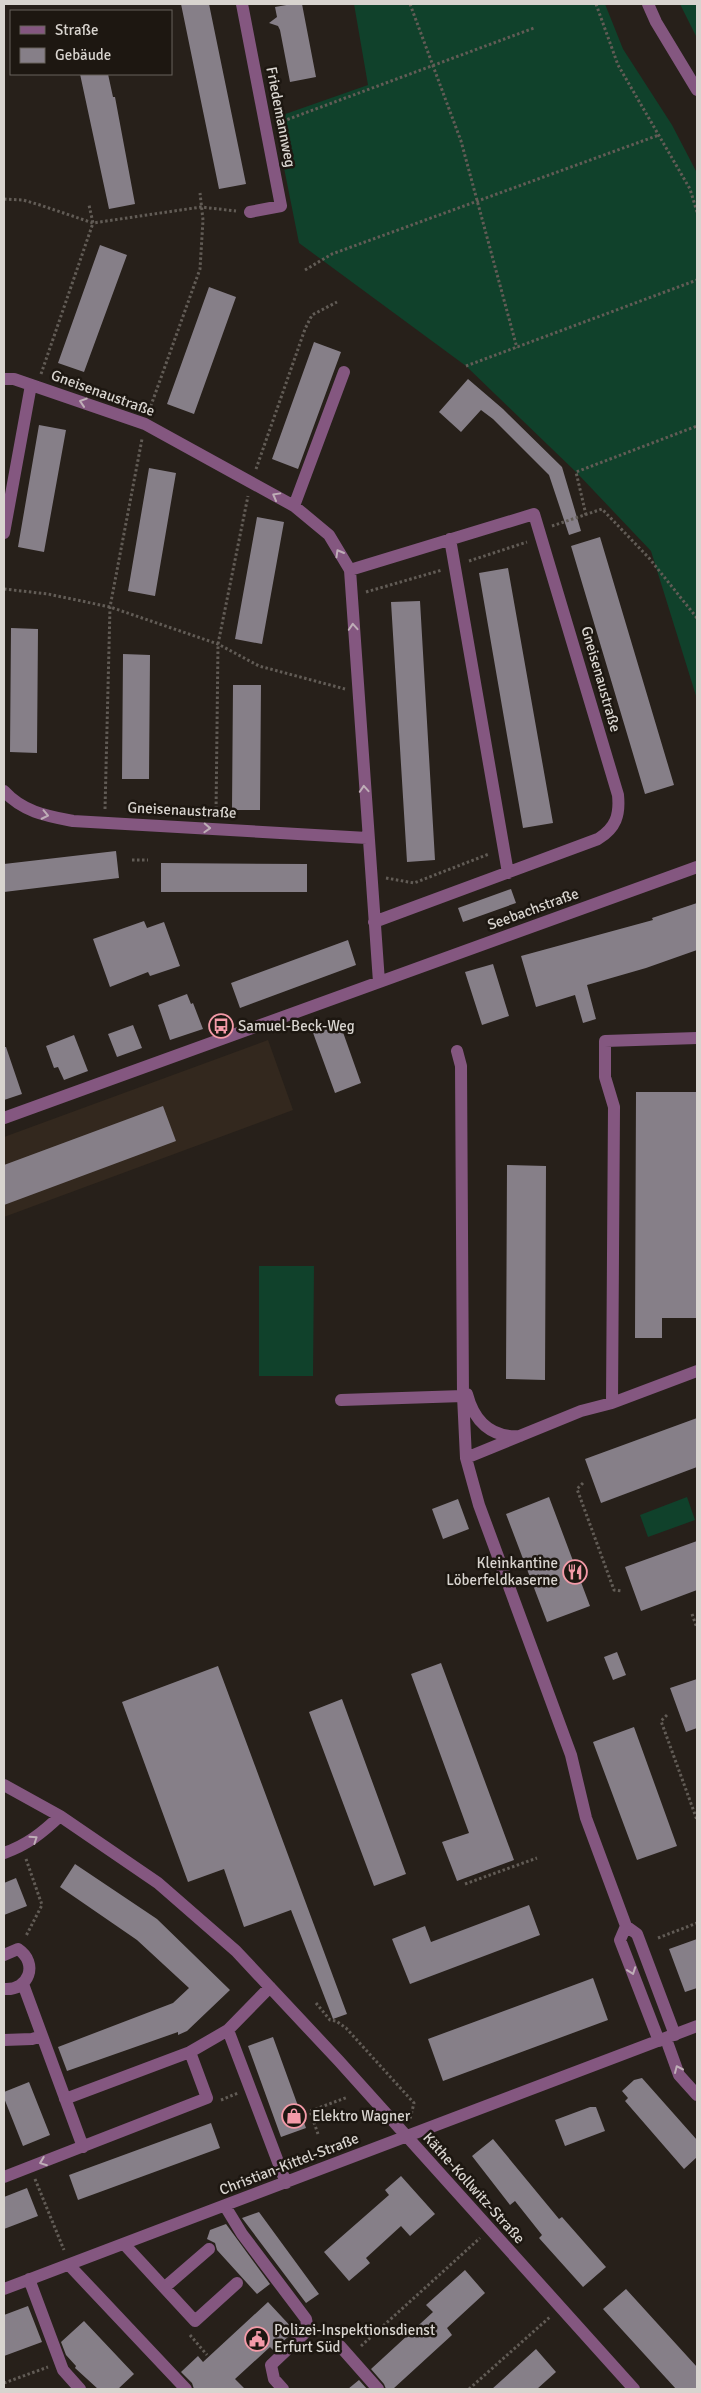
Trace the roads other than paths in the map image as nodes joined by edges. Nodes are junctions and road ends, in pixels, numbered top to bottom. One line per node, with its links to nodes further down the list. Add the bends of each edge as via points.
1 (242, 4): 4 (street, Friedemannweg, via 281,206)
2 (648, 4): 3 (street)
3 (697, 90)
4 (250, 212)
5 (344, 372): 8 (street)
6 (4, 379): 7 (street, Gneisenaustraße)
7 (34, 386): 8 (street, Gneisenaustraße, one-way to 7, via 145,424); 9 (street, Gneisenaustraße)
8 (294, 506): 11 (street, Gneisenaustraße, one-way to 8, via 329,535)
9 (4, 533)
10 (450, 539): 11 (street, Gneisenaustraße); 15 (street); 15 (street, Gneisenaustraße, via 534,514 618,795 617,821 608,833)
11 (350, 570): 13 (street, Gneisenaustraße, one-way to 11)
12 (4, 792): 13 (street, Gneisenaustraße, one-way to 13, via 16,803 39,814 73,820)
13 (367, 838): 16 (street, Gneisenaustraße)
14 (697, 867): 17 (street, Seebachstraße)
15 (508, 873): 16 (street, Gneisenaustraße)
16 (374, 922): 17 (street, Gneisenaustraße)
17 (379, 982): 20 (street)
18 (697, 1038): 25 (street, via 605,1041 605,1077 614,1107)
19 (457, 1051): 22 (street, via 461,1066)
20 (4, 1118)
21 (697, 1371): 25 (street)
22 (462, 1381): 23 (street); 26 (street, via 471,1408 486,1427 508,1437)
23 (463, 1396): 24 (street); 27 (street)
24 (341, 1400)
25 (612, 1403): 26 (street, via 581,1411)
26 (525, 1436): 27 (street)
27 (466, 1458): 31 (street, via 479,1505 571,1755 586,1818)
28 (4, 1785): 29 (street, Käthe-Kollwitz-Straße)
29 (60, 1816): 30 (street, one-way to 29, via 39,1836); 34 (street, Käthe-Kollwitz-Straße, via 158,1883 236,1950)
30 (4, 1854)
31 (626, 1926): 39 (street, via 637,1934); 39 (street, one-way to 39, via 620,1940)
32 (4, 1954): 33 (street, via 18,1949 27,1957 30,1964 28,1978)
33 (23, 1984): 35 (street); 38 (street)
34 (270, 1986): 37 (street); 44 (street, Käthe-Kollwitz-Straße)
35 (4, 1989)
36 (697, 2026): 39 (street, Christian-Kittel-Straße)
37 (228, 2030): 41 (street); 47 (street)
38 (42, 2036): 40 (street, via 32,2040); 43 (street)
39 (667, 2038): 42 (street, one-way to 39, via 680,2075); 44 (street, Christian-Kittel-Straße)
40 (4, 2040)
41 (190, 2052): 43 (street); 45 (street, via 207,2098)
42 (697, 2095)
43 (65, 2099): 45 (street)
44 (407, 2137): 47 (street, Christian-Kittel-Straße); 61 (street, Käthe-Kollwitz-Straße)
45 (82, 2147): 46 (street, one-way to 46)
46 (4, 2176)
47 (286, 2183): 48 (street, Christian-Kittel-Straße)
48 (225, 2206): 49 (street, Christian-Kittel-Straße); 59 (street, via 306,2319 308,2330 271,2366 274,2379)
49 (124, 2244): 51 (street, Christian-Kittel-Straße); 54 (street)
50 (209, 2249): 54 (street)
51 (69, 2264): 52 (street, Christian-Kittel-Straße); 58 (street)
52 (29, 2279): 55 (street, Christian-Kittel-Straße); 57 (street, via 63,2370)
53 (237, 2284): 54 (street, via 195,2321)
54 (165, 2287)
55 (4, 2289)
56 (340, 2346): 60 (street)
57 (80, 2389)
58 (186, 2389)
59 (283, 2389)
60 (378, 2389)
61 (634, 2389)

